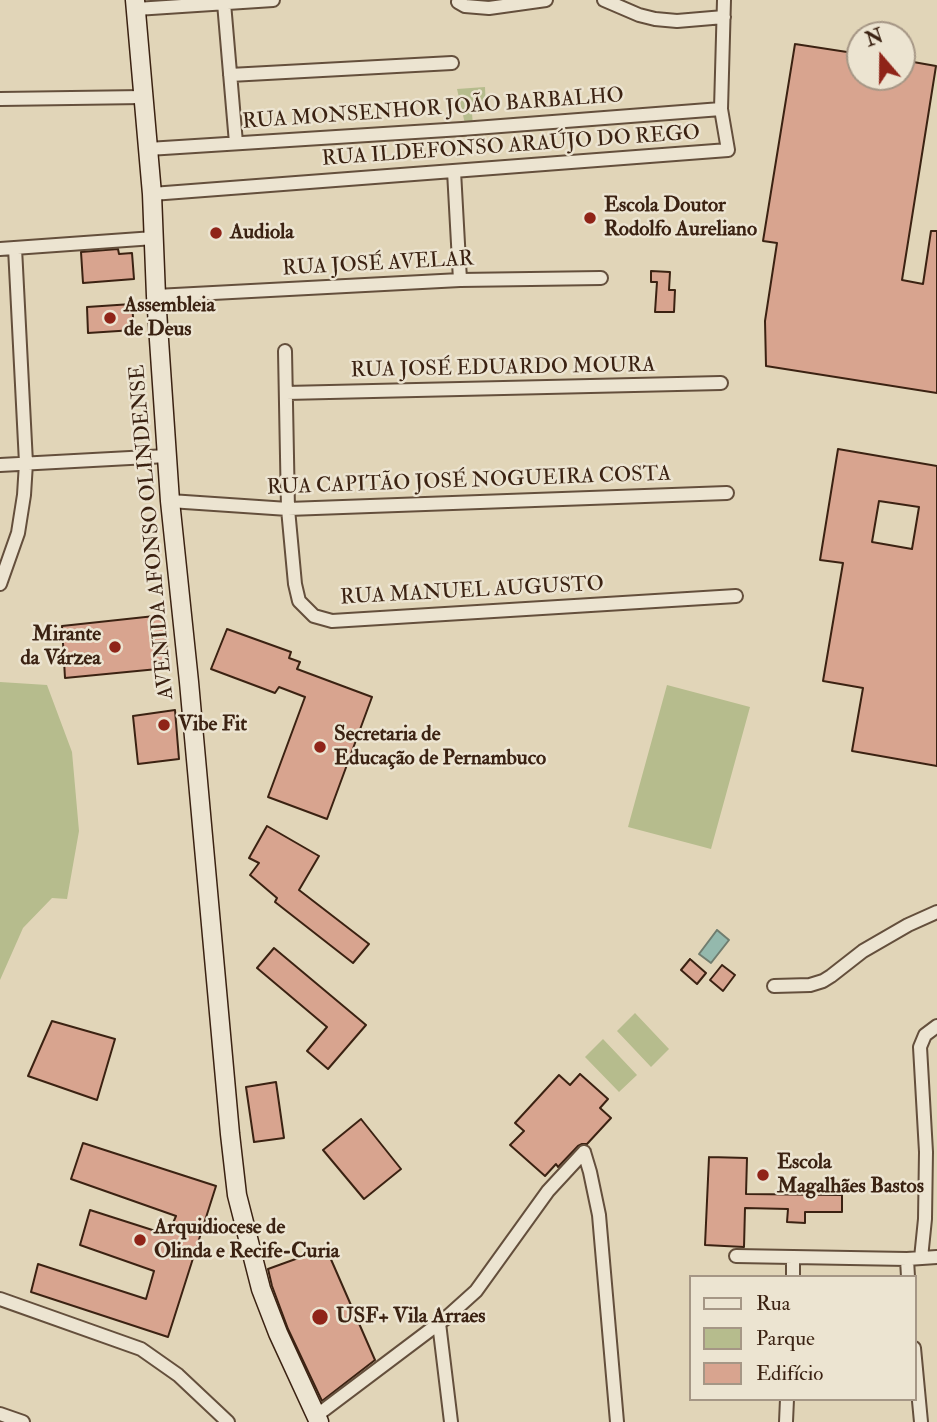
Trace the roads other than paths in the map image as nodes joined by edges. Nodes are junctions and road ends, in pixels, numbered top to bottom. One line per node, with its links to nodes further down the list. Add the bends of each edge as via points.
1 (273, 0): 5 (street)
2 (459, 0): 3 (street, via 465,6 489,8)
3 (546, 0)
4 (604, 0): 7 (street, via 639,15 677,21)
5 (224, 3): 6 (street); 9 (street)
6 (135, 5): 10 (main road, AVENIDA AFONSO OLINDENSE)
7 (724, 7): 12 (street, RUA ILDEFONSO ARAÚJO DO REGO)
8 (452, 63): 9 (street)
9 (230, 75): 13 (street)
10 (143, 97): 11 (street); 14 (main road, AVENIDA AFONSO OLINDENSE)
11 (0, 99)
12 (721, 109): 13 (street, RUA MONSENHOR JOÃO BARBALHO); 15 (street, RUA ILDEFONSO ARAÚJO DO REGO, via 728,150)
13 (236, 143): 14 (street, RUA MONSENHOR JOÃO BARBALHO)
14 (148, 149): 16 (main road, AVENIDA AFONSO OLINDENSE)
15 (454, 171): 16 (street, RUA ILDEFONSO ARAÚJO DO REGO); 21 (street)
16 (152, 194): 17 (main road, AVENIDA AFONSO OLINDENSE)
17 (154, 238): 18 (street); 22 (main road, AVENIDA AFONSO OLINDENSE)
18 (15, 248): 19 (street); 27 (street)
19 (0, 249)
20 (601, 278): 21 (street, RUA JOSÉ AVELAR)
21 (460, 280): 22 (street, RUA JOSÉ AVELAR)
22 (156, 296): 26 (main road, AVENIDA AFONSO OLINDENSE)
23 (285, 351): 25 (street, RUA MANUEL AUGUSTO)
24 (722, 383): 25 (street, RUA JOSÉ EDUARDO MOURA)
25 (286, 393): 31 (street, RUA MANUEL AUGUSTO)
26 (167, 456): 27 (street); 30 (main road, AVENIDA AFONSO OLINDENSE)
27 (26, 463): 28 (street); 32 (street, via 18,533)
28 (0, 465)
29 (727, 493): 31 (street, RUA CAPITÃO JOSÉ NOGUEIRA COSTA)
30 (170, 500): 31 (street, RUA CAPITÃO JOSÉ NOGUEIRA COSTA); 49 (main road, AVENIDA AFONSO OLINDENSE, via 237,1195 261,1289)
31 (288, 509): 33 (street, RUA MANUEL AUGUSTO, via 299,601 314,616 332,621)
32 (0, 584)
33 (736, 596)
34 (937, 912): 35 (street, via 863,951 822,981)
35 (774, 986)
36 (933, 1028): 40 (street, via 920,1047 926,1164)
37 (736, 1256): 38 (street)
38 (793, 1257): 41 (street); 42 (street)
39 (937, 1257): 40 (street)
40 (921, 1258): 41 (street)
41 (907, 1259): 43 (street)
42 (793, 1275)
43 (908, 1275)
44 (0, 1299): 51 (street, via 141,1349 178,1375)
45 (439, 1323): 49 (street); 52 (street); 53 (street, via 476,1291 548,1191 584,1152 598,1215)
46 (916, 1373): 55 (street)
47 (787, 1401): 54 (street)
48 (0, 1414): 50 (street)
49 (318, 1419)
50 (23, 1422)
51 (228, 1422)
52 (451, 1422)
53 (617, 1422)
54 (786, 1422)
55 (920, 1422)

